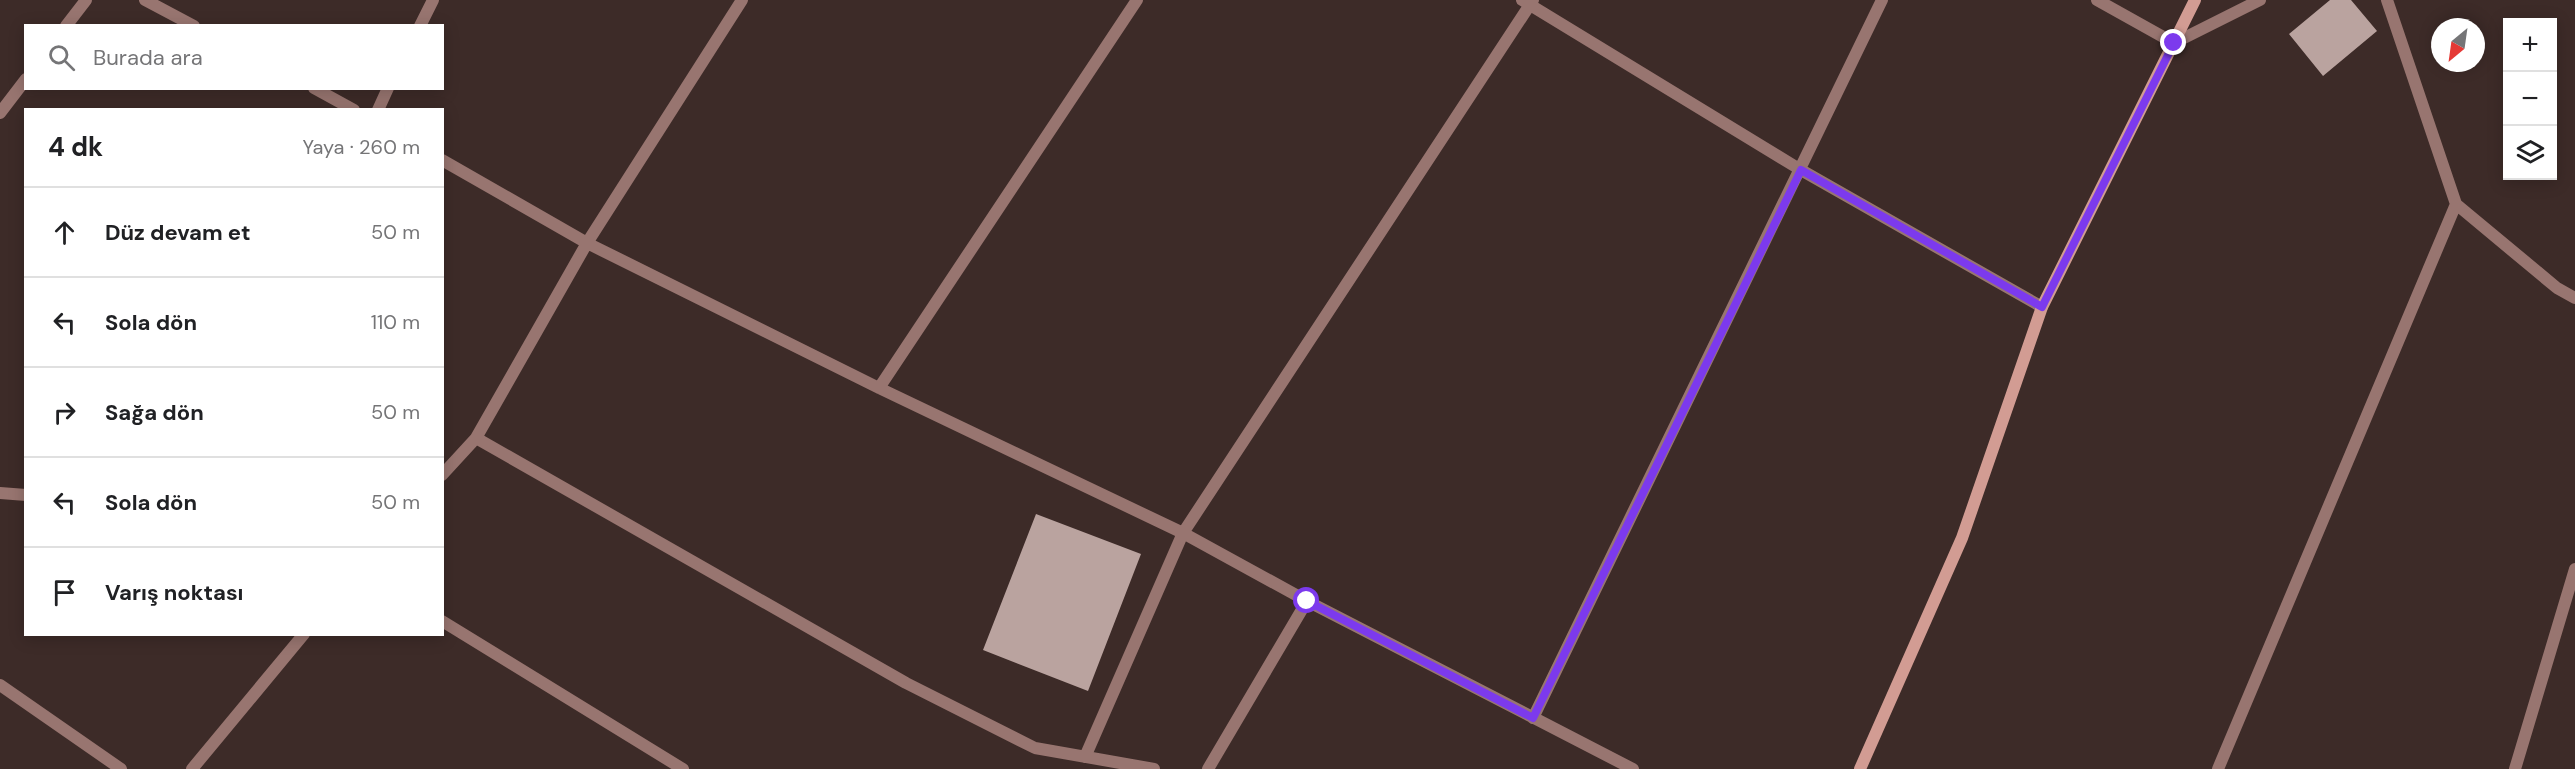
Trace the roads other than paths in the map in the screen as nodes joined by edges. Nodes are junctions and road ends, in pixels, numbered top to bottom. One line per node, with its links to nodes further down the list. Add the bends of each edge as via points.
1 (86, 0): 13 (street)
2 (145, 0): 14 (street)
3 (433, 0): 15 (street)
4 (742, 0): 26 (street)
5 (1137, 0): 29 (street)
6 (1882, 0): 24 (street)
7 (2097, 0): 16 (street)
8 (2195, 0): 16 (main road)
9 (2205, 0): 16 (main road)
10 (2260, 0): 16 (street)
11 (2387, 0): 25 (street)
12 (1528, 2): 24 (street); 34 (street)
13 (68, 24)
14 (190, 24)
15 (421, 24)
16 (2174, 43): 28 (main road)
17 (24, 82): 22 (street)
18 (318, 90): 20 (street)
19 (387, 90): 21 (street)
20 (350, 108)
21 (379, 108)
22 (0, 113)
23 (444, 161): 26 (street)
24 (1801, 170): 28 (street); 40 (street)
25 (2456, 204): 27 (street, via 2557,288); 49 (street)
26 (586, 243): 29 (street); 30 (street)
27 (2575, 298)
28 (2042, 307): 48 (main road, via 1962,538)
29 (879, 388): 34 (street)
30 (476, 438): 31 (street); 41 (street, via 906,683 1035,748)
31 (444, 473)
32 (0, 493): 33 (street)
33 (24, 495)
34 (1183, 533): 36 (street); 41 (street)
35 (2575, 569): 50 (street)
36 (1307, 601): 40 (street); 46 (street)
37 (444, 622): 44 (street)
38 (302, 636): 43 (street)
39 (0, 685): 42 (street)
40 (1533, 718): 47 (street)
41 (1084, 757): 45 (street)
42 (121, 769)
43 (192, 769)
44 (683, 769)
45 (1154, 769)
46 (1208, 769)
47 (1633, 769)
48 (1860, 769)
49 (2218, 769)
50 (2514, 769)

